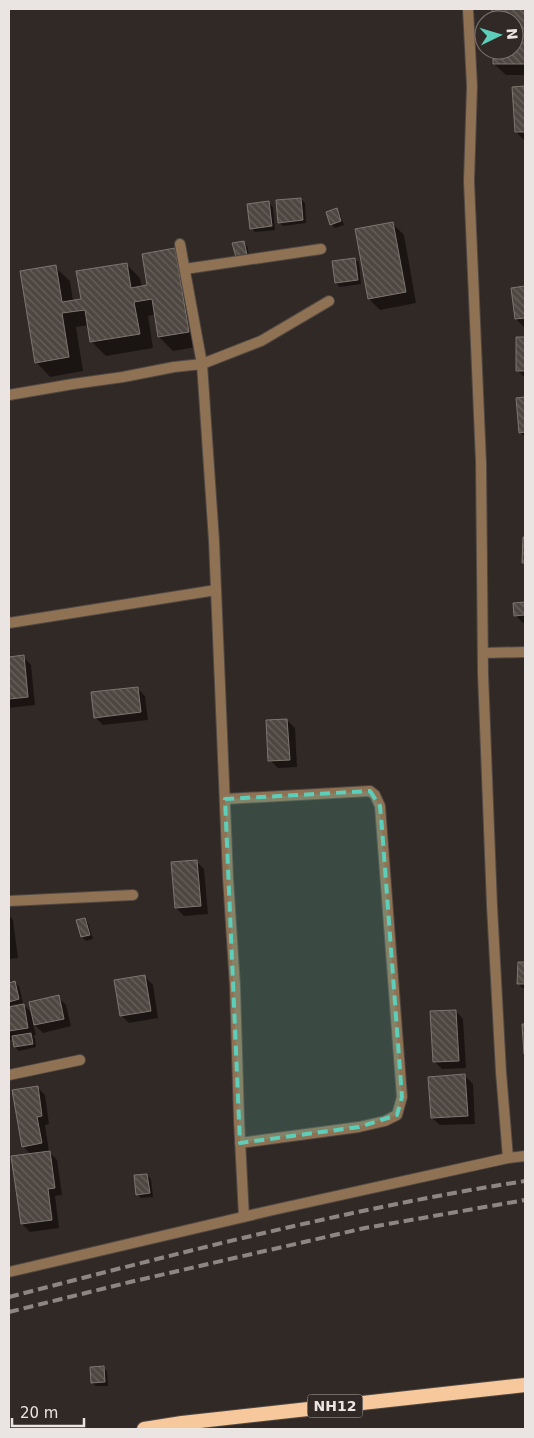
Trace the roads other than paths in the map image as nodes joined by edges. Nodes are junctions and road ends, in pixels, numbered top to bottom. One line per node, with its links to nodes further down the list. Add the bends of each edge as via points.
1 (468, 9): 11 (street, via 472,86 469,181 481,462)
2 (180, 244): 4 (street)
3 (321, 249): 4 (street)
4 (186, 269): 6 (street)
5 (329, 301): 6 (street, via 262,341)
6 (202, 364): 7 (street); 8 (street)
7 (9, 395)
8 (216, 590): 9 (street); 12 (street)
9 (9, 623)
10 (525, 652): 11 (street)
11 (483, 653): 19 (street, via 492,906)
12 (225, 799): 17 (street); 17 (street, via 370,791 375,795 380,806 402,1097 397,1115 385,1121)
13 (133, 895): 14 (street)
14 (9, 901)
15 (80, 1060): 16 (street)
16 (9, 1075)
17 (240, 1143): 20 (street)
18 (525, 1156): 19 (street)
19 (508, 1158): 20 (street)
20 (244, 1217): 21 (street)
21 (9, 1272)
22 (525, 1385): 23 (highway, NH12)
23 (144, 1429)

